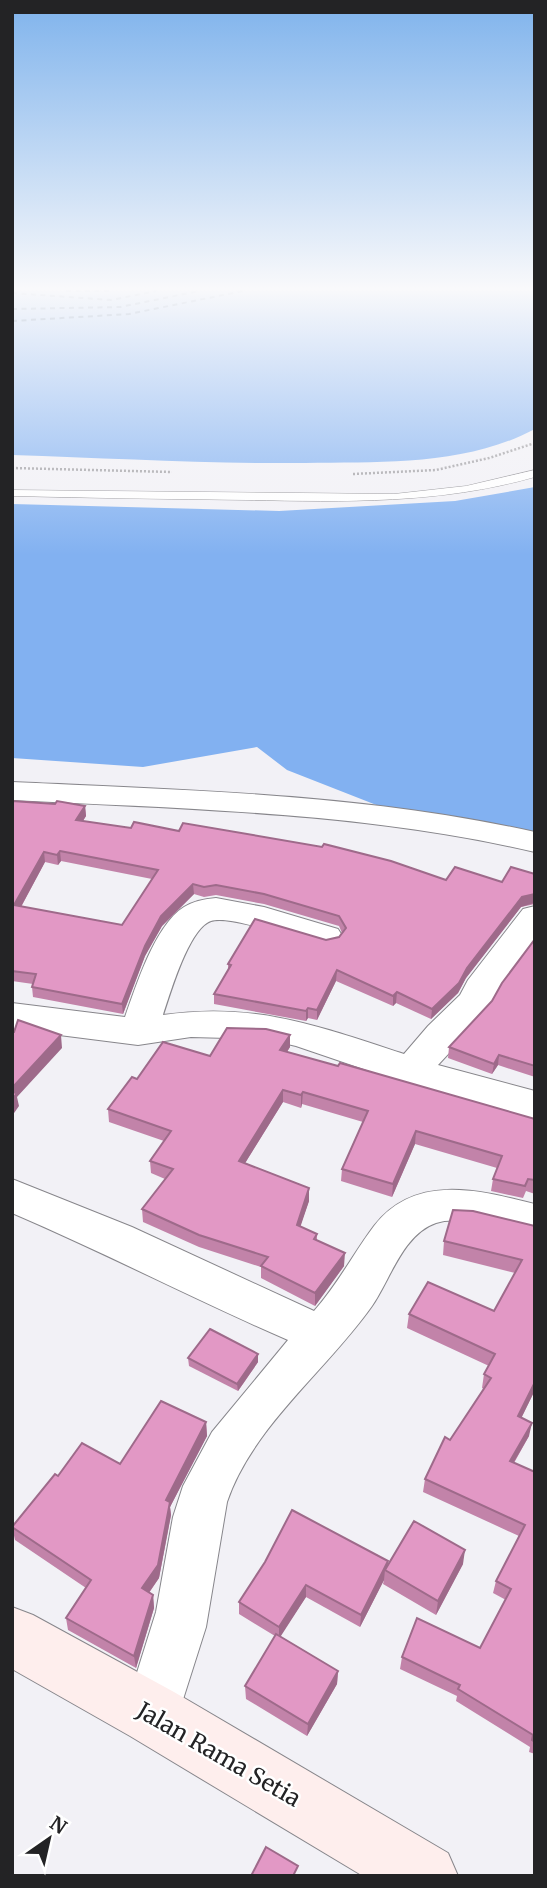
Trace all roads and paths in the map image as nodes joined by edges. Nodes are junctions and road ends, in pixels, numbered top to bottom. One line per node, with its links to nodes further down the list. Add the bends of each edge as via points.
1 (535, 443): 5 (path, via 436,470)
2 (12, 468): 3 (path)
3 (174, 472)
4 (535, 473): 6 (lane, via 437,493 336,498)
5 (346, 475)
6 (12, 493)
7 (12, 791): 8 (street, via 258,803 478,830)
8 (535, 842)
9 (535, 917): 13 (street, via 476,1001)
10 (326, 937): 12 (street, via 227,910 202,910 188,919 177,936)
11 (12, 1016): 12 (street)
12 (138, 1032): 13 (street, via 191,1024 266,1026)
13 (411, 1072): 14 (street)
14 (535, 1106)
15 (12, 1195): 17 (street)
16 (535, 1221): 17 (street, via 456,1205 421,1211 393,1235 350,1302)
17 (320, 1334): 19 (street, via 215,1472 194,1533 184,1606)
18 (12, 1636): 19 (street, Jalan Rama Setia)
19 (152, 1714): 20 (street, Jalan Rama Setia)
20 (425, 1876)

